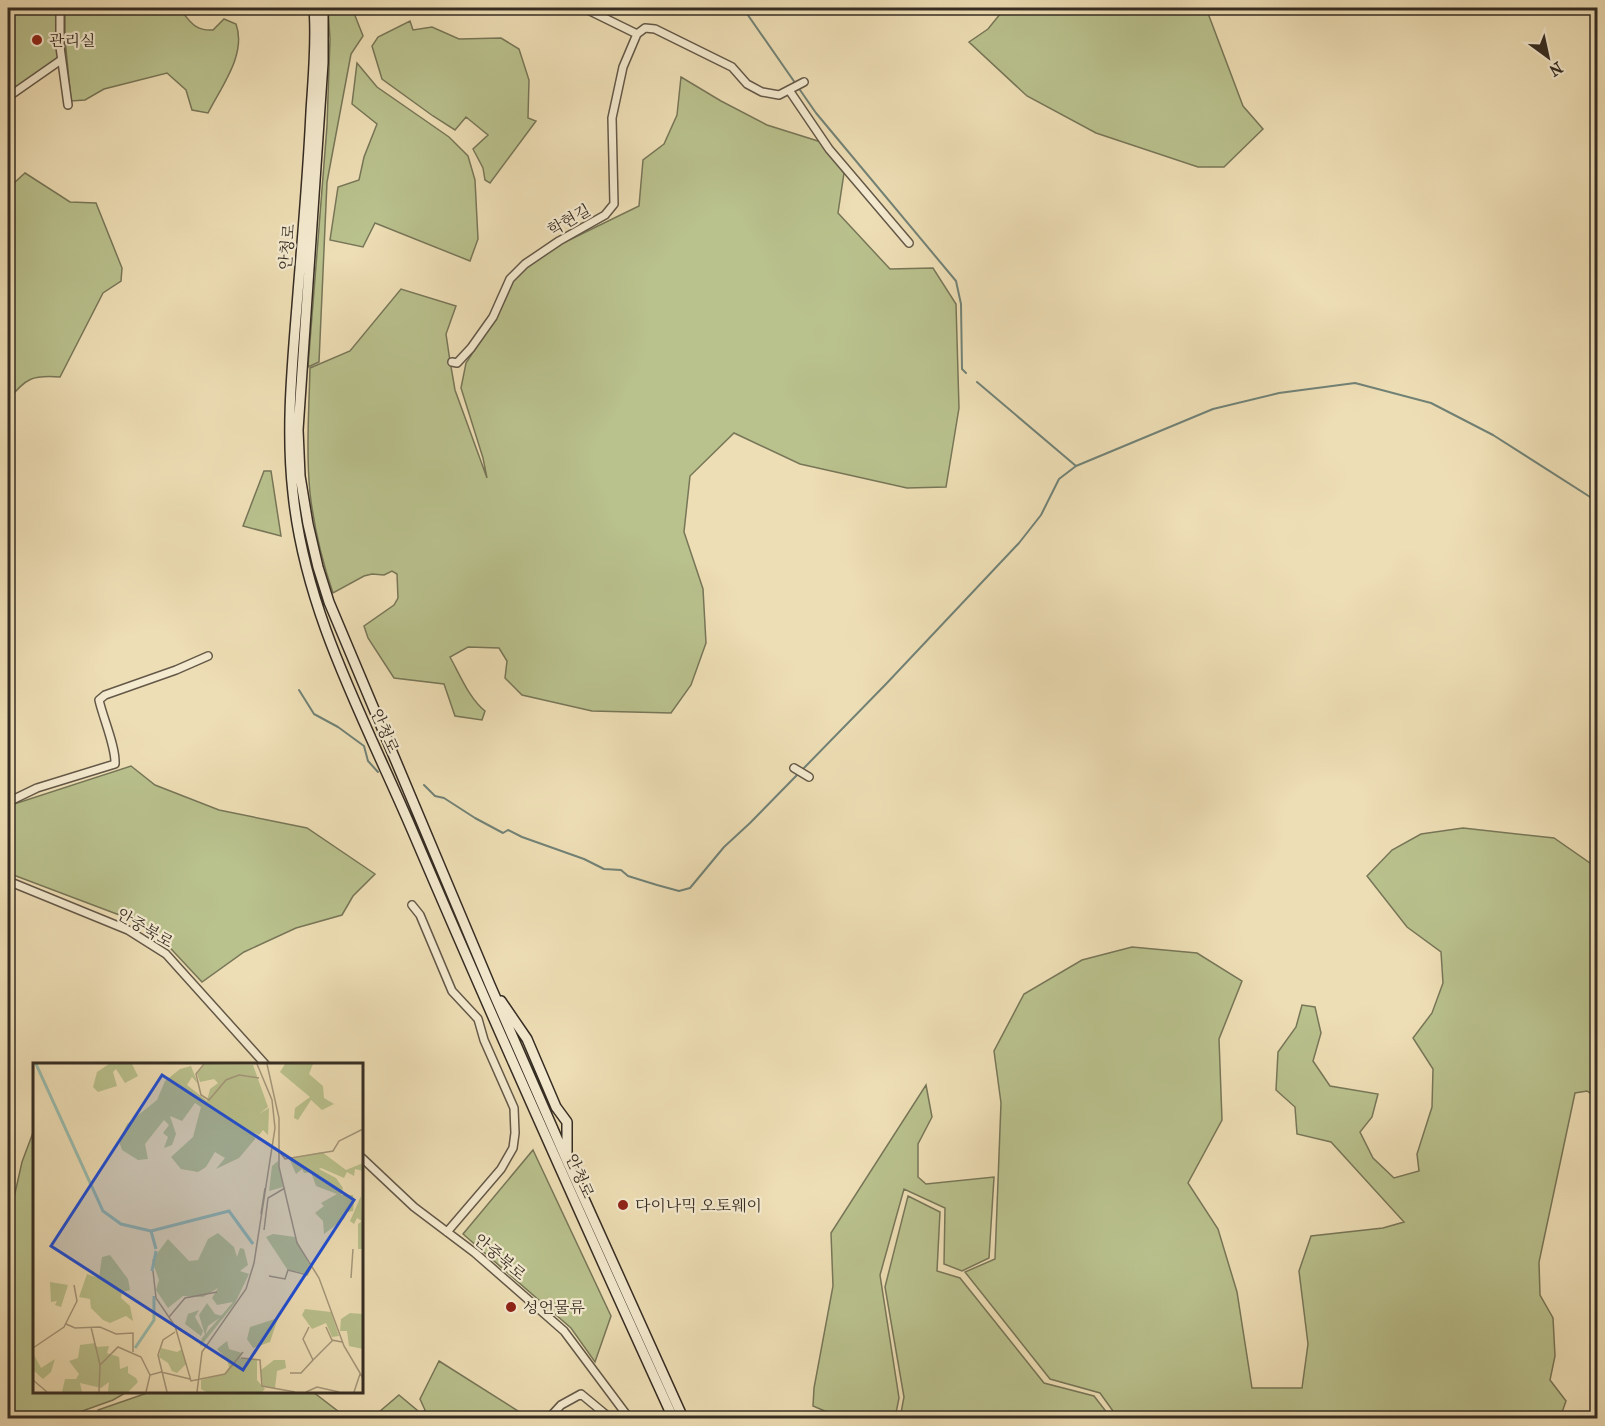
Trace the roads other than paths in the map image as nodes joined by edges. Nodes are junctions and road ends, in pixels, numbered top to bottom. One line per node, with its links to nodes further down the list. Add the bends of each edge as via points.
1 (60, 8): 6 (street)
2 (314, 8): 27 (street, 안청로, via 311,122 290,382 294,502 311,589 343,674 475,978)
3 (323, 8): 19 (street, 안청로, via 323,63 298,430 300,476 329,602)
4 (584, 8): 5 (street)
5 (637, 34): 8 (street, via 645,28 655,29 732,67 747,84 762,92 778,95); 12 (street, 학현길, via 623,67 612,118 614,204 604,215 525,264 510,279 493,316 471,348 457,363)
6 (61, 60): 9 (street); 10 (street)
7 (804, 82): 8 (street)
8 (789, 90): 11 (street, via 833,155)
9 (8, 97)
10 (68, 105)
11 (909, 243)
12 (452, 362)
13 (208, 656): 16 (street, via 99,700 115,764 37,788)
14 (794, 768): 15 (street)
15 (809, 777)
16 (8, 802)
17 (8, 881): 20 (street, 안중북로, via 128,930 166,954)
18 (412, 905): 23 (street, via 420,915 452,992 478,1019 514,1108 513,1148 482,1194)
19 (490, 985): 22 (street, 안청로); 22 (street, via 527,1039 556,1107 567,1122)
20 (263, 1063)
21 (363, 1159): 23 (street, 안중북로)
22 (567, 1161): 28 (street, 안청로)
23 (447, 1232): 26 (street, 안중북로, via 564,1331)
24 (549, 1419): 25 (street, via 561,1405 581,1394)
25 (610, 1419)
26 (629, 1419)
27 (673, 1419)
28 (683, 1419)

